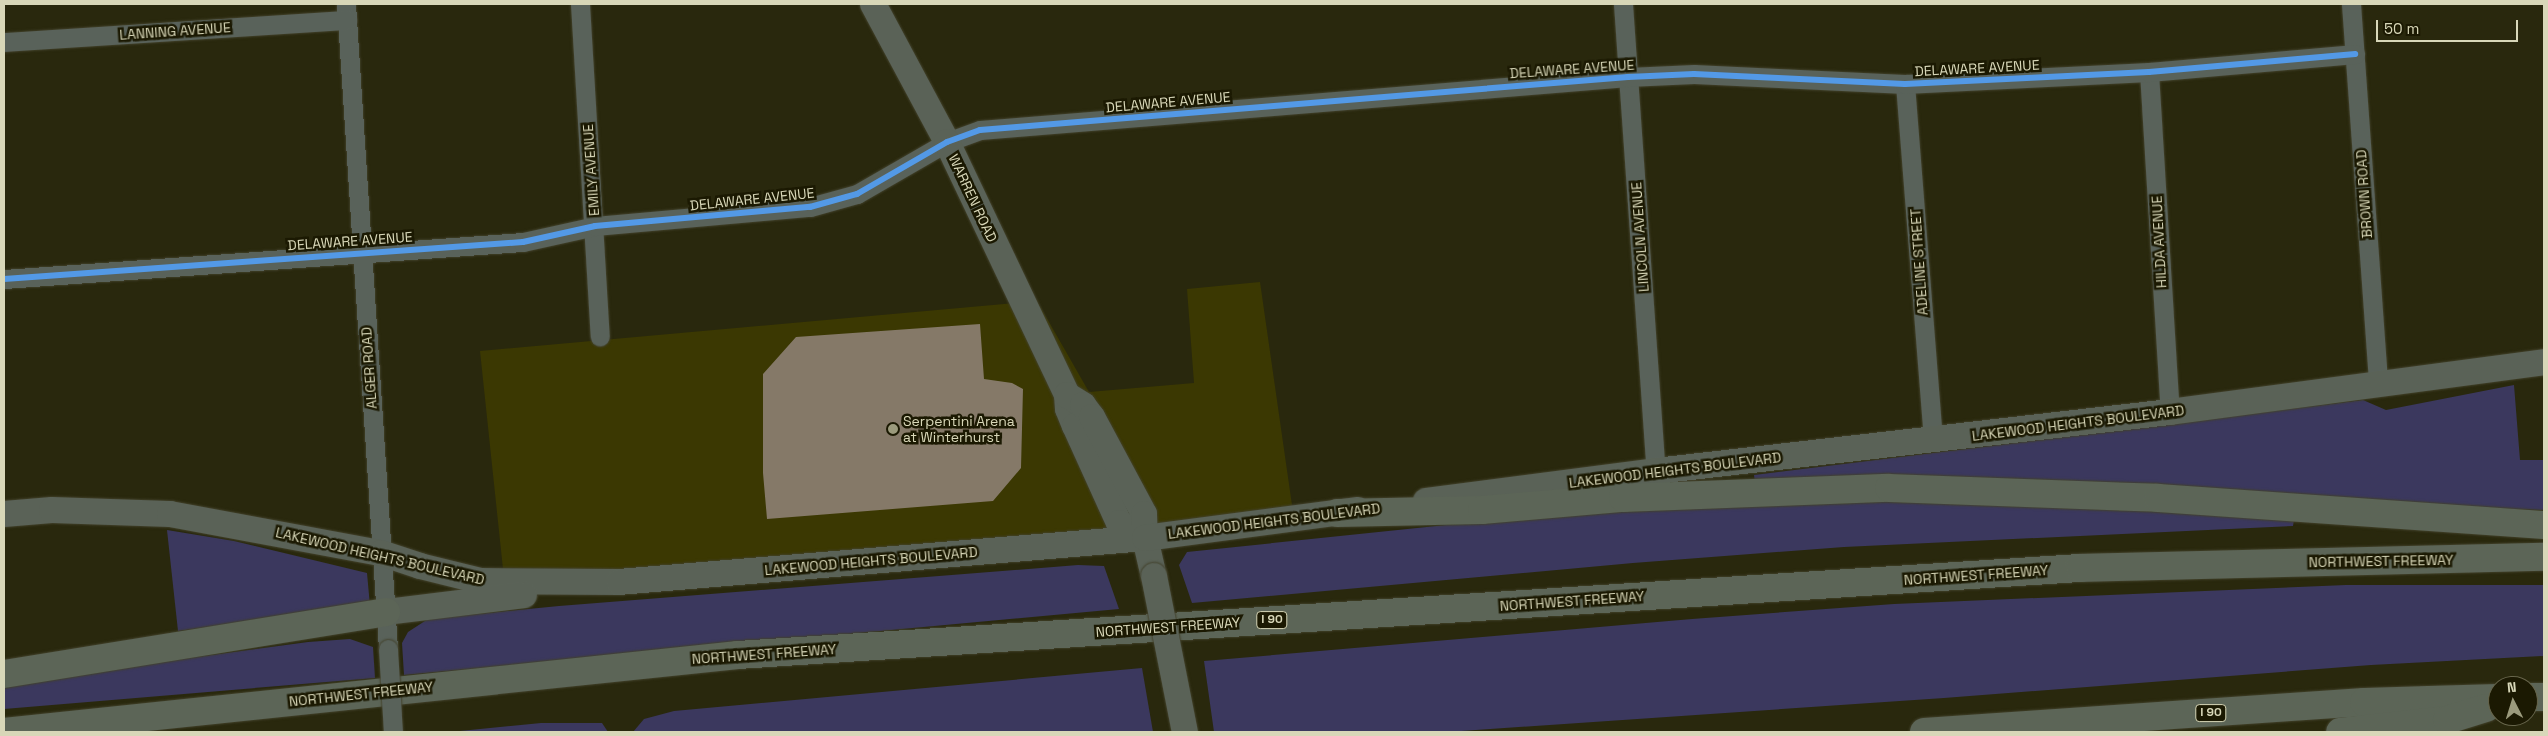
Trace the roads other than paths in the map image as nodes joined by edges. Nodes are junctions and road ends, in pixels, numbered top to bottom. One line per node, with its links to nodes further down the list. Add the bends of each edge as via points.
1 (580, 4): 12 (street, EMILY AVENUE)
2 (873, 4): 11 (main road, WARREN ROAD)
3 (1623, 4): 9 (street, LINCOLN AVENUE)
4 (2351, 4): 7 (street, BROWN ROAD)
5 (347, 12): 6 (street, LANNING AVENUE); 13 (street, ALGER ROAD)
6 (4, 42)
7 (2355, 54): 8 (street, DELAWARE AVENUE); 17 (street, BROWN ROAD)
8 (2149, 72): 10 (street, DELAWARE AVENUE); 18 (street, HILDA AVENUE)
9 (1628, 77): 10 (street, DELAWARE AVENUE, via 1694,74); 11 (street, DELAWARE AVENUE, via 980,130); 20 (street, LINCOLN AVENUE)
10 (1905, 84): 19 (street, ADELINE STREET)
11 (947, 142): 12 (street, DELAWARE AVENUE, via 858,194 810,207); 24 (main road, WARREN ROAD, via 1067,395 1068,410 1119,523)
12 (595, 226): 13 (street, DELAWARE AVENUE, via 523,242); 15 (street, EMILY AVENUE)
13 (361, 253): 14 (street, DELAWARE AVENUE); 25 (street, ALGER ROAD)
14 (4, 279)
15 (600, 336)
16 (2544, 362): 17 (main road, LAKEWOOD HEIGHTS BOULEVARD)
17 (2378, 384): 18 (main road, LAKEWOOD HEIGHTS BOULEVARD)
18 (2170, 412): 19 (main road, LAKEWOOD HEIGHTS BOULEVARD)
19 (1932, 440): 20 (main road, LAKEWOOD HEIGHTS BOULEVARD)
20 (1656, 471): 21 (main road, LAKEWOOD HEIGHTS BOULEVARD)
21 (1337, 513): 23 (highway, via 1482,510 1623,498 1889,488 2158,498); 24 (main road, LAKEWOOD HEIGHTS BOULEVARD)
22 (4, 514): 25 (main road, LAKEWOOD HEIGHTS BOULEVARD, via 52,510 170,514)
23 (2544, 525)
24 (1146, 538): 27 (main road, LAKEWOOD HEIGHTS BOULEVARD); 34 (main road, bridge)
25 (381, 553): 27 (main road, LAKEWOOD HEIGHTS BOULEVARD, via 481,581); 28 (street, ALGER ROAD)
26 (2544, 557): 32 (highway, NORTHWEST FREEWAY / I 90, via 2080,568 738,655)
27 (619, 582): 28 (main road)
28 (386, 612): 29 (highway); 33 (street, ALGER ROAD, bridge)
29 (4, 674)
30 (2488, 698): 35 (highway, I 90, via 2364,702)
31 (2488, 707): 36 (highway, via 2447,720)
32 (4, 732)
33 (393, 732)
34 (1185, 732)
35 (1924, 732)
36 (2340, 732)

